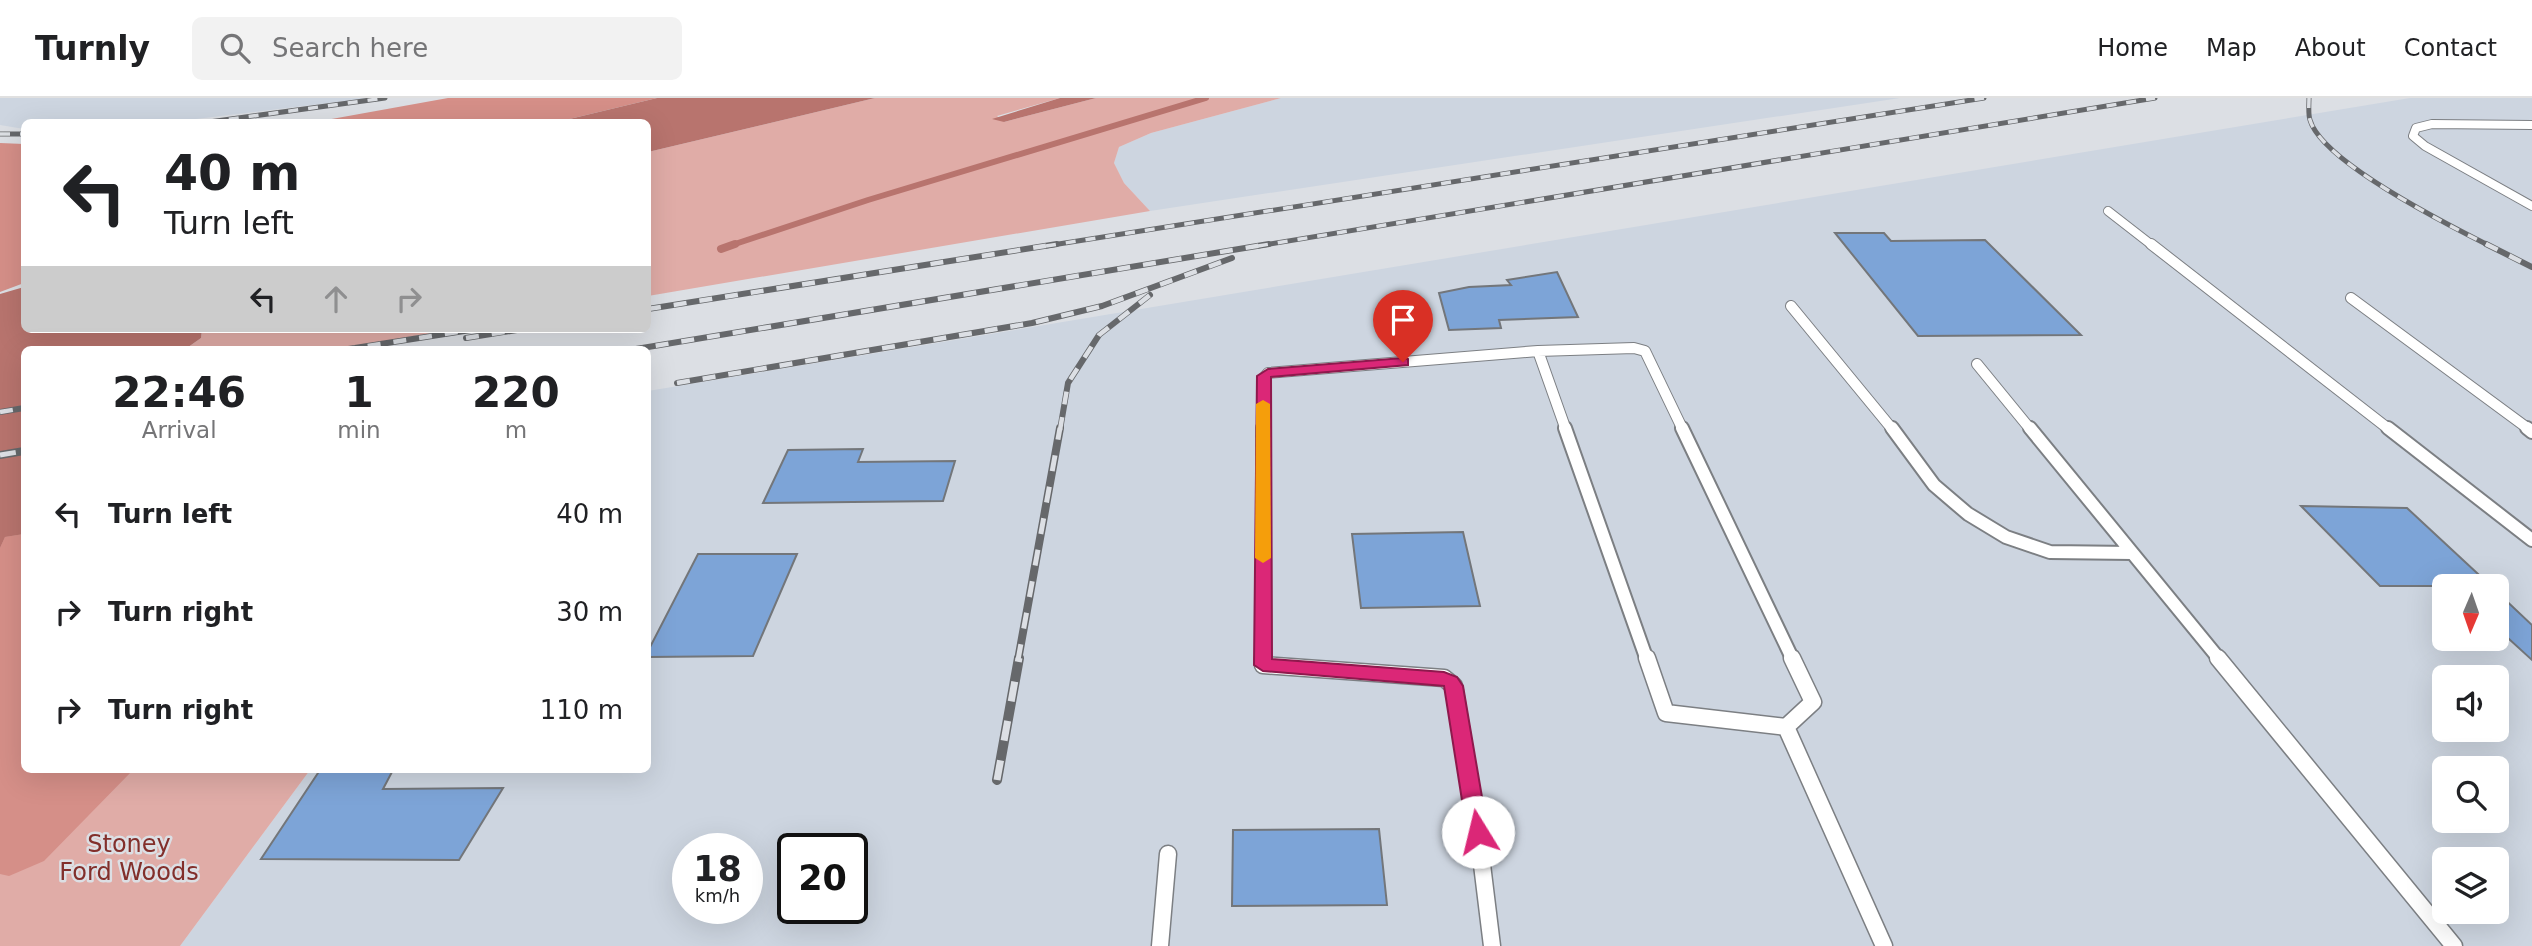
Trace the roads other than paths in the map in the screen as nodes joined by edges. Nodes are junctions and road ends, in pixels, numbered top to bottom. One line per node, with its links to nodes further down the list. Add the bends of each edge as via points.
1 (2532, 125): 2 (lane, via 2432,124 2416,128 2413,136)
2 (2532, 206)
3 (2108, 211): 9 (lane)
4 (2351, 298): 8 (lane)
5 (1791, 306): 10 (lane, via 1934,485 1968,514 2006,537 2050,552)
6 (1538, 351): 11 (lane, via 1667,713); 11 (lane, via 1645,351 1813,702); 14 (lane, via 1268,373 1263,379 1263,665 1451,681 1478,832)
7 (1977, 364): 10 (lane)
8 (2532, 432)
9 (2532, 540)
10 (2132, 553): 16 (lane)
11 (1786, 727): 15 (lane)
12 (1168, 854): 13 (lane)
13 (1160, 946)
14 (1492, 946)
15 (1884, 946)
16 (2454, 946)

